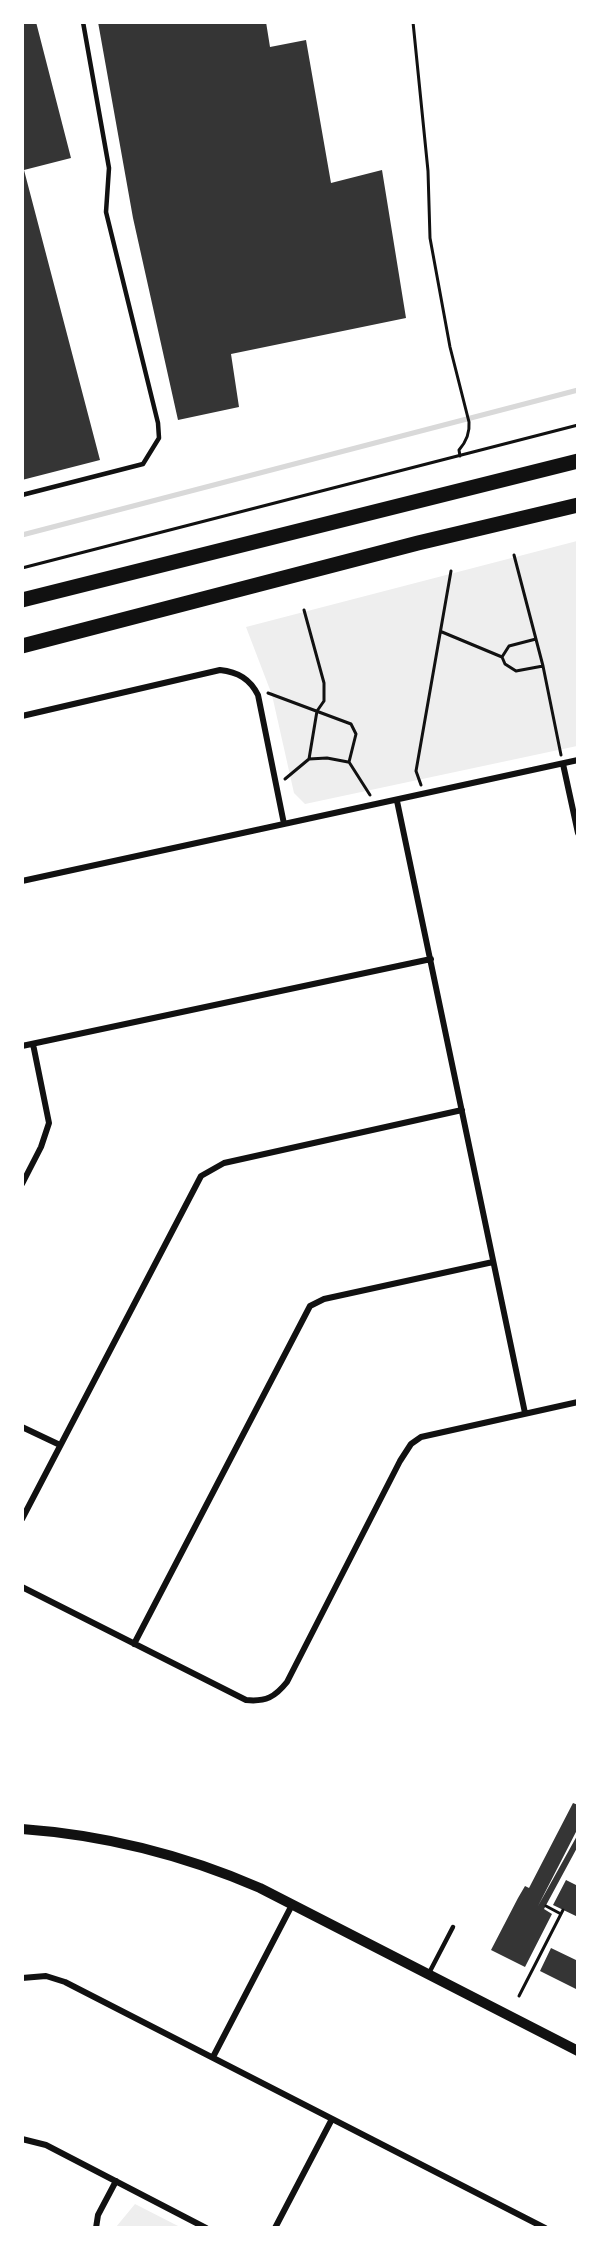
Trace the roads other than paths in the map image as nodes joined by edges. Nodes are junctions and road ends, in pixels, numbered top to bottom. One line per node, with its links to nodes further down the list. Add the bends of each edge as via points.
1 (83, 22): 3 (lane, via 107,158 106,213 142,350 159,438 143,464)
2 (578, 461): 5 (main road)
3 (22, 495)
4 (578, 505): 6 (main road)
5 (22, 600)
6 (22, 646)
7 (22, 716): 11 (street, via 220,670 244,678 258,695)
8 (578, 760): 9 (street)
9 (563, 764): 10 (street); 12 (street)
10 (397, 801): 11 (street); 14 (street)
11 (284, 825): 13 (street)
12 (578, 833)
13 (22, 881)
14 (431, 959): 15 (street); 17 (street)
15 (33, 1044): 16 (street); 18 (street, via 49,1123)
16 (22, 1046)
17 (462, 1110): 19 (street); 23 (street, via 208,1170 194,1187)
18 (22, 1184)
19 (493, 1262): 21 (street); 26 (street, via 324,1299 310,1306)
20 (578, 1402): 21 (street)
21 (525, 1413): 26 (street, via 421,1437 411,1444 287,1682 273,1697 246,1700)
22 (22, 1427): 23 (street)
23 (60, 1446): 24 (street)
24 (22, 1519)
25 (22, 1587): 26 (street)
26 (134, 1644)
27 (22, 1829): 28 (street, via 88,1836 160,1851 228,1874)
28 (292, 1905): 30 (street); 33 (street)
29 (453, 1927): 30 (lane)
30 (428, 1975): 32 (street)
31 (22, 1978): 33 (street, via 46,1976 64,1982)
32 (578, 2051)
33 (213, 2057): 34 (street)
34 (332, 2119): 39 (street); 40 (street)
35 (22, 2139): 36 (street, via 46,2145)
36 (116, 2181): 37 (street, via 98,2215); 38 (street)
37 (96, 2228)
38 (206, 2228)
39 (275, 2228)
40 (545, 2228)

